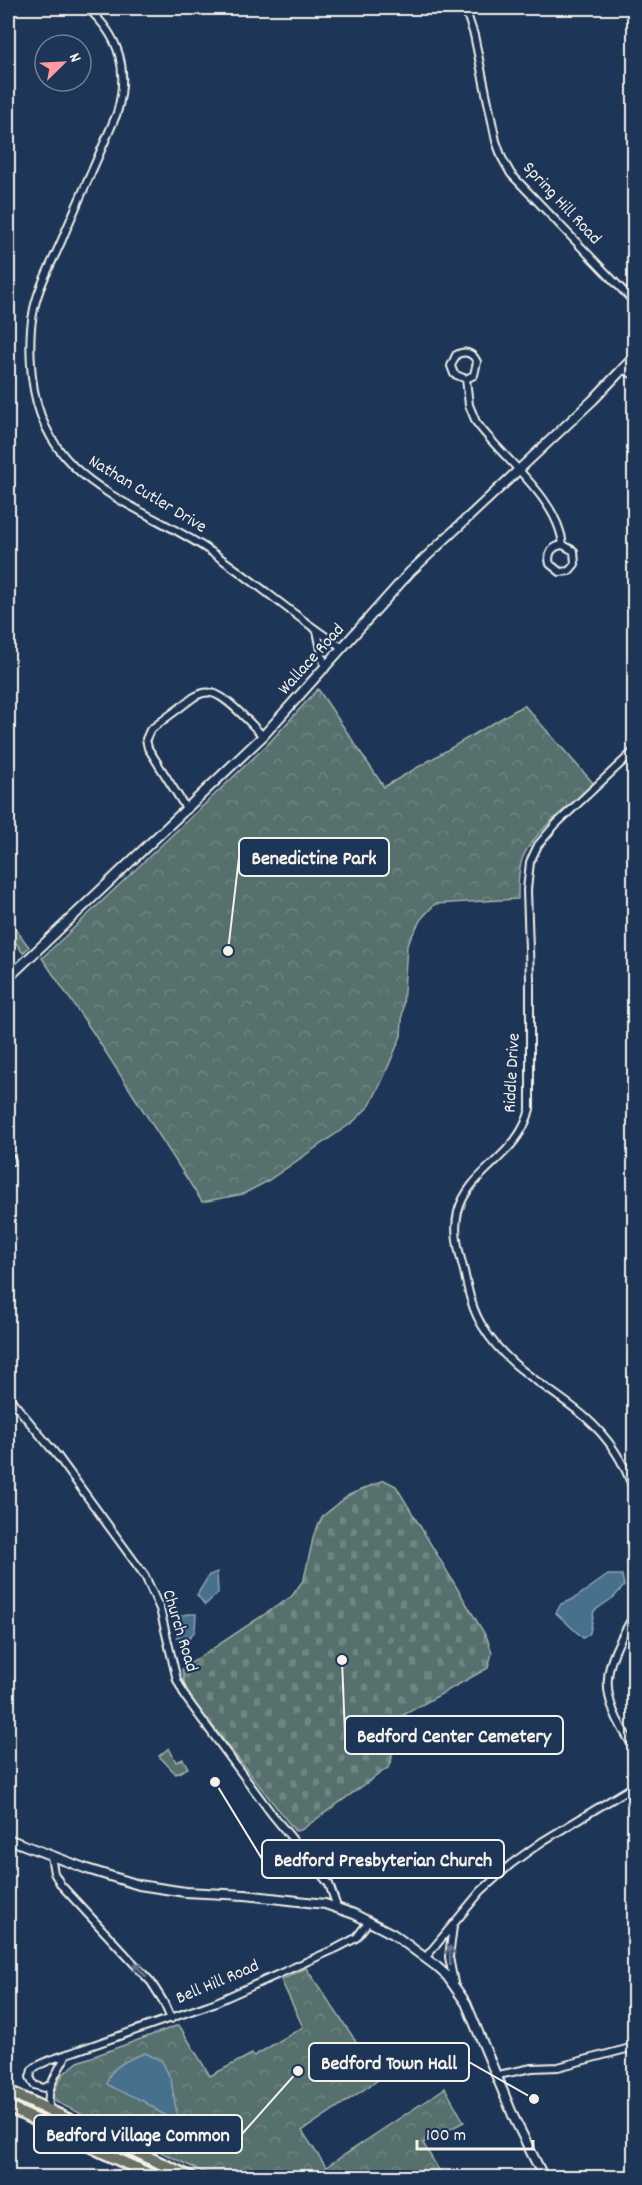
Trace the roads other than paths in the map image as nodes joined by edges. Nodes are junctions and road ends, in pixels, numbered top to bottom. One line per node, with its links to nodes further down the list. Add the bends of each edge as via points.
1 (87, 8): 10 (street, Nathan Cutler Drive, via 115,43 121,60 122,96 33,313 30,349 39,411 65,458 92,483 209,550)
2 (465, 8): 3 (street, Spring Hill Road, via 496,141 511,174)
3 (634, 302)
4 (634, 357): 5 (street, Wallace Road)
5 (622, 369): 6 (street); 8 (street, Wallace Road)
6 (634, 375)
7 (466, 379): 7 (street, via 454,374 451,366 456,355 464,352 477,362 474,375); 8 (street, via 476,422)
8 (519, 471): 9 (street, via 553,512); 11 (street, Wallace Road, via 410,572)
9 (563, 545): 9 (street, via 574,551 576,560 573,568 560,572 548,560 554,547)
10 (317, 631): 11 (street, Nathan Cutler Drive); 12 (street)
11 (343, 648): 12 (street, Wallace Road)
12 (325, 669): 13 (street, Wallace Road)
13 (263, 736): 15 (street, Wallace Road); 15 (street, via 211,692 194,697 150,730 148,748)
14 (634, 751): 20 (street, Riddle Drive, via 543,837 533,853 527,890 530,1109 514,1143 465,1196 456,1231 474,1311 493,1342 518,1368 597,1428 619,1457)
15 (187, 810): 16 (street, Wallace Road)
16 (8, 978)
17 (8, 1154): 18 (street)
18 (12, 1161)
19 (8, 1396): 26 (street, Church Road, via 59,1458 145,1576 160,1609 177,1680 186,1698 329,1884)
20 (634, 1492)
21 (634, 1615): 22 (street, via 609,1663 608,1680 613,1713)
22 (634, 1748)
23 (634, 1786): 28 (street, via 510,1863)
24 (8, 1839): 25 (street)
25 (51, 1856): 26 (street, via 139,1885 313,1901); 31 (street, one-way to 25, via 151,1982 61,1885 54,1874)
26 (337, 1907): 27 (street)
27 (369, 1921): 29 (street); 31 (street, Bell Hill Road, via 356,1938 337,1948)
28 (453, 1923): 29 (street); 30 (street, one-way to 28, via 449,1957)
29 (426, 1957): 30 (street)
30 (456, 1987): 34 (street)
31 (171, 2019): 33 (street, Bell Hill Road)
32 (634, 2047): 34 (street, via 558,2067)
33 (67, 2054): 35 (street); 35 (street, Bell Hill Road, via 32,2070 34,2085)
34 (498, 2074): 41 (street, via 514,2118)
35 (50, 2085): 38 (street)
36 (8, 2091): 38 (highway)
37 (8, 2107): 39 (highway)
38 (50, 2112): 40 (highway)
39 (157, 2178)
40 (192, 2178)
41 (544, 2178)

